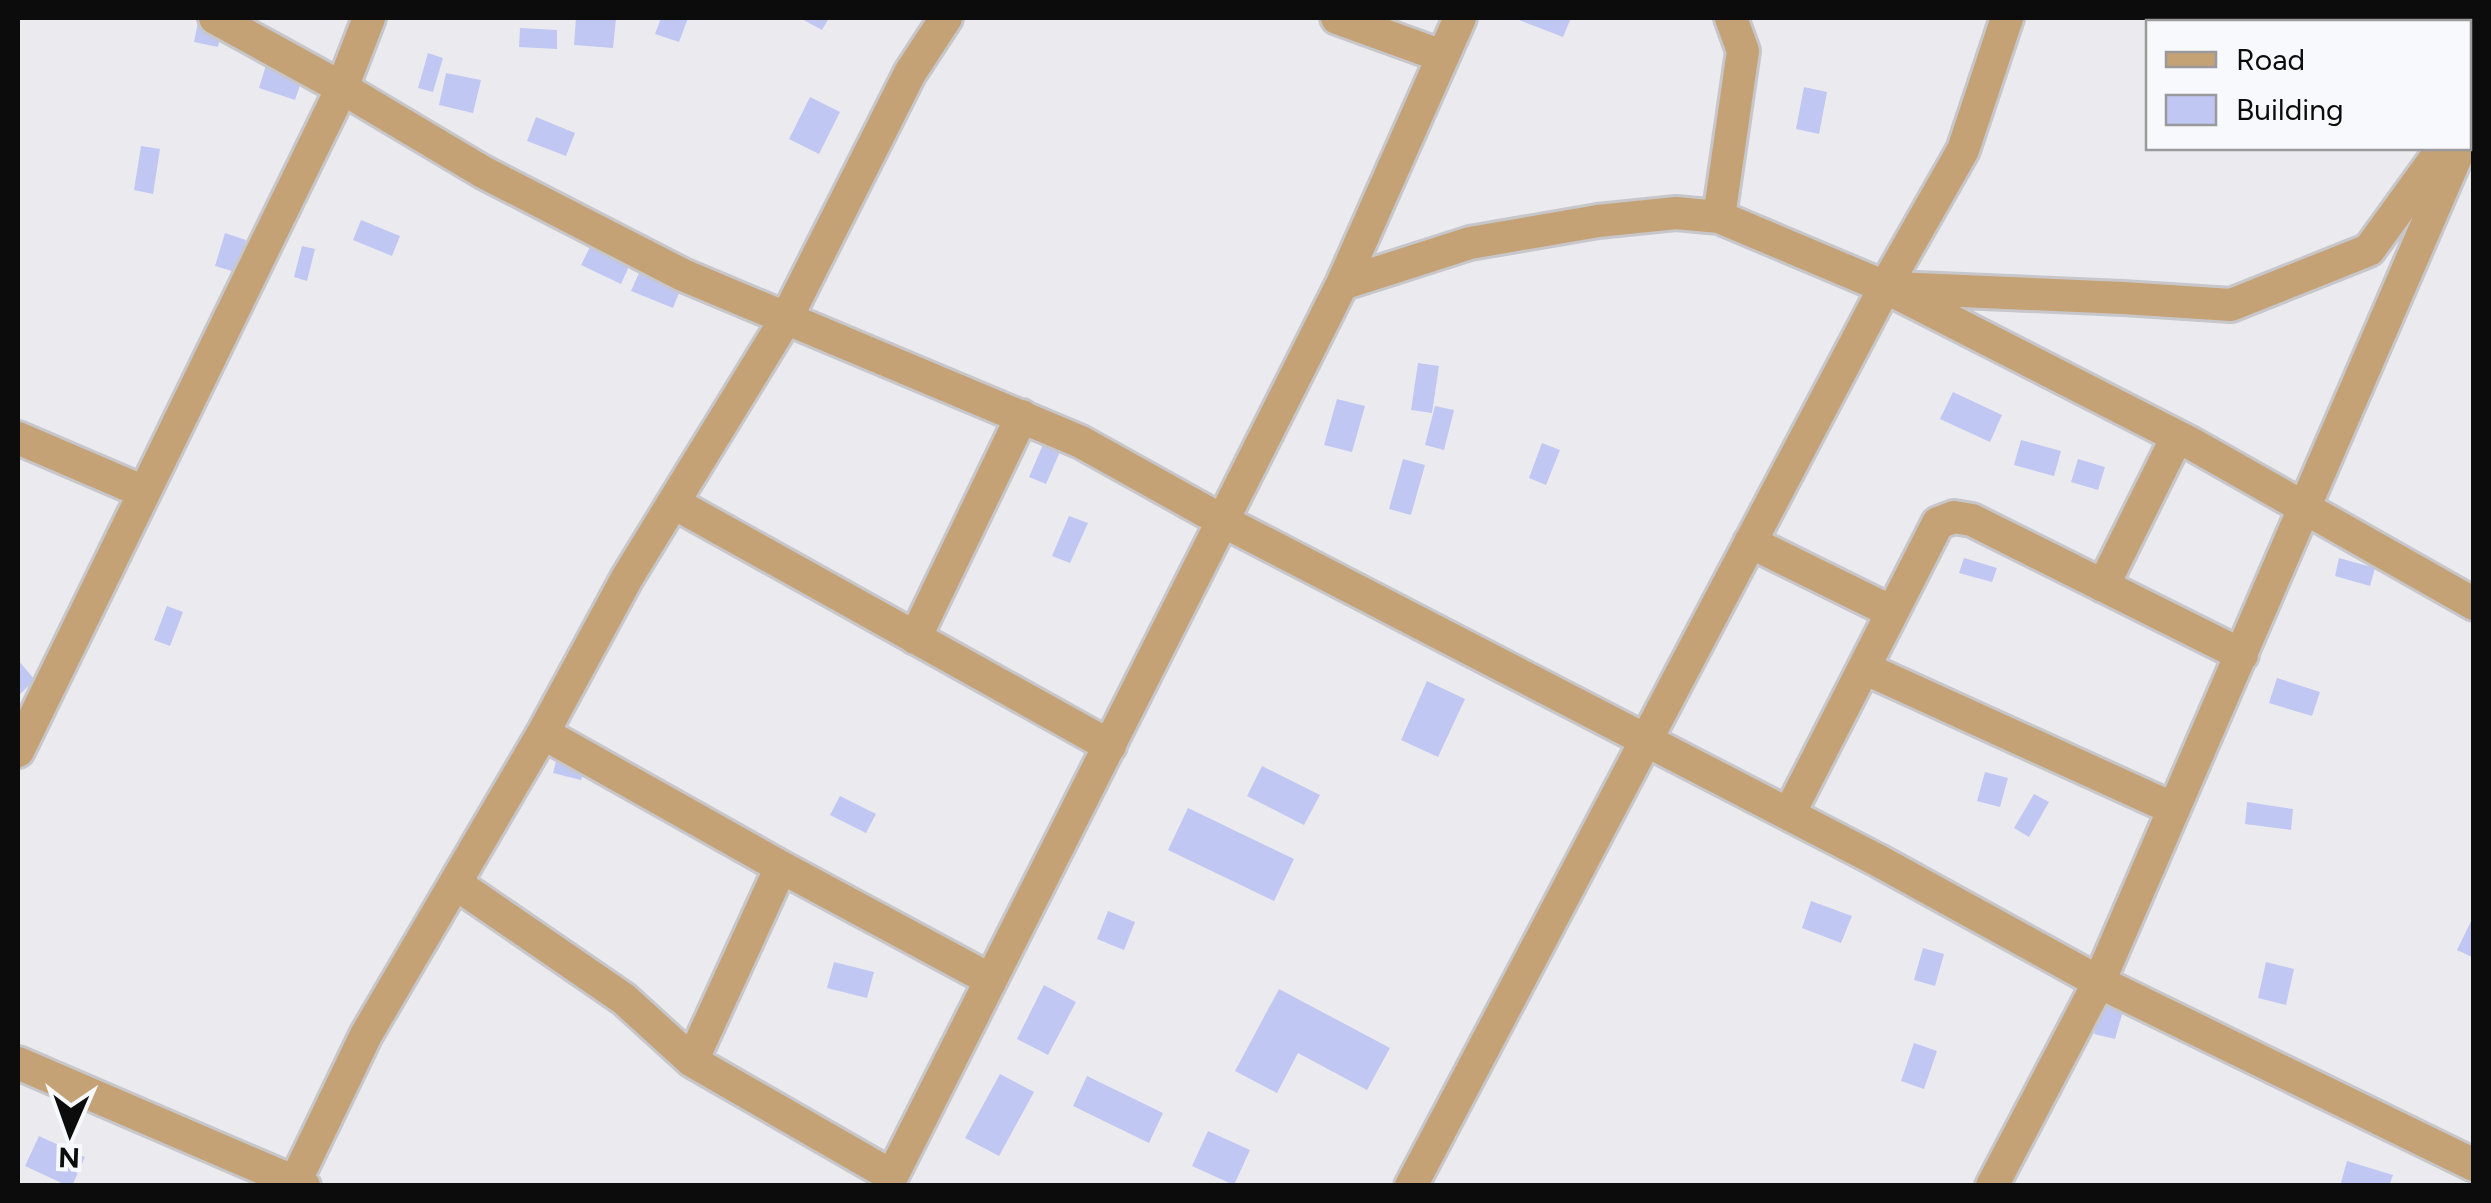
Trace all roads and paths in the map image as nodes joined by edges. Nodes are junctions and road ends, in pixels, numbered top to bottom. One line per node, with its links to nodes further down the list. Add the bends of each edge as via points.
1 (215, 18): 9 (street)
2 (369, 18): 9 (street)
3 (946, 18): 17 (street, via 910,73)
4 (1337, 18): 8 (street)
5 (1460, 18): 8 (street)
6 (1730, 18): 14 (street, via 1743,51)
7 (2006, 18): 16 (street, via 1963,150)
8 (1442, 56): 15 (street)
9 (342, 88): 17 (street, via 484,172 683,275); 21 (street)
10 (2474, 106): 11 (street)
11 (2471, 114)
12 (2442, 150): 16 (street, via 2369,250 2230,306)
13 (2459, 150): 23 (street)
14 (1720, 217): 15 (street, via 1618,219 1470,243); 16 (street)
15 (1342, 284): 24 (street)
16 (1885, 287): 19 (street); 25 (street)
17 (786, 317): 18 (street); 22 (street)
18 (1022, 416): 24 (street); 29 (street)
19 (2177, 437): 23 (street); 26 (street)
20 (18, 438): 21 (street)
21 (144, 492): 35 (street)
22 (674, 504): 29 (street); 32 (street)
23 (2306, 508): 27 (street); 30 (street)
24 (1222, 520): 33 (street); 34 (street)
25 (1750, 542): 28 (street); 33 (street)
26 (2103, 586): 28 (street, via 1954,517 1938,523); 30 (street)
27 (2474, 604)
28 (1892, 612): 31 (street)
29 (915, 638): 34 (street)
30 (2242, 654): 36 (street)
31 (1864, 668): 36 (street); 37 (street)
32 (543, 733): 38 (street); 39 (street)
33 (1646, 740): 37 (street); 47 (street)
34 (1110, 746): 40 (street)
35 (18, 752)
36 (2174, 810): 41 (street)
37 (1789, 814): 41 (street)
38 (782, 867): 40 (street); 42 (street)
39 (454, 884): 42 (street, via 624,1000); 46 (street, via 366,1035)
40 (990, 979): 45 (street)
41 (2099, 982): 44 (street); 48 (street)
42 (692, 1060): 45 (street)
43 (18, 1063): 46 (street)
44 (2474, 1166)
45 (890, 1181)
46 (298, 1184)
47 (1411, 1186)
48 (1992, 1186)

